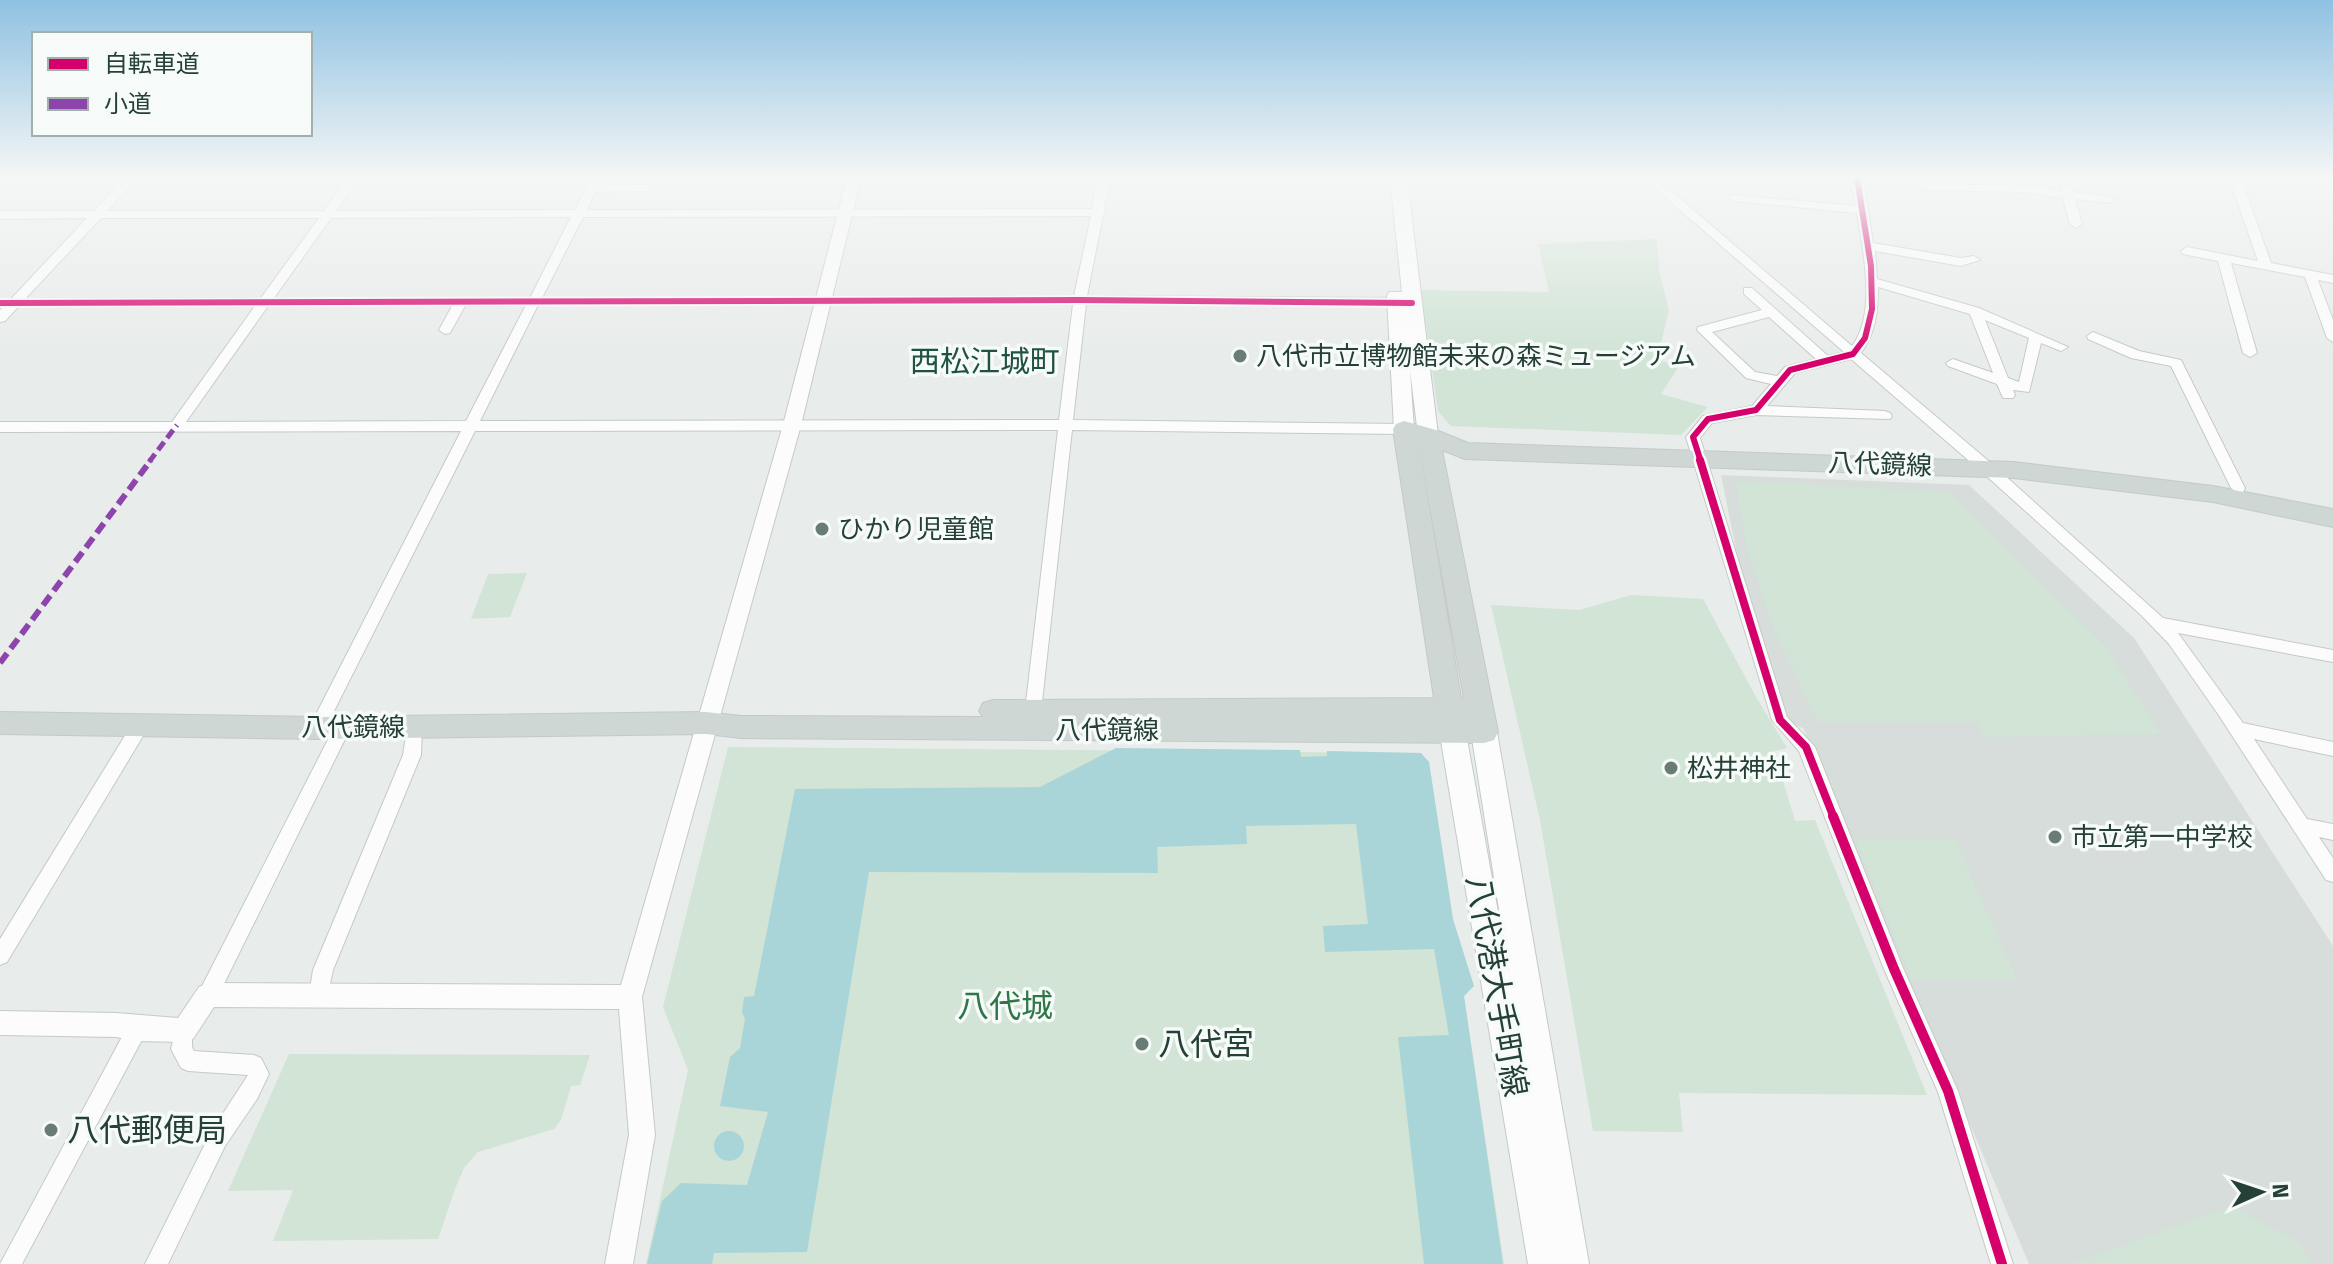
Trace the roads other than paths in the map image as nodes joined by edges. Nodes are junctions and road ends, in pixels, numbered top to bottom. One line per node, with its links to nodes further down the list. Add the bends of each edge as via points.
1 (77, 237): 24 (street)
2 (311, 237): 25 (street)
3 (567, 237): 21 (street)
4 (839, 237): 27 (street)
5 (1094, 237): 20 (street)
6 (1395, 237): 22 (main road)
7 (1401, 237): 22 (main road)
8 (1717, 237): 37 (street)
9 (1866, 237): 11 (street)
10 (2256, 237): 15 (street)
11 (1868, 246): 14 (street); 18 (street)
12 (2187, 251): 13 (street)
13 (2223, 257): 15 (street); 36 (street)
14 (1974, 260)
15 (2265, 264): 16 (street)
16 (2310, 275): 17 (street); 34 (street)
17 (2333, 279)
18 (1871, 281): 28 (street); 37 (street, via 1865,338)
19 (1748, 291): 29 (street)
20 (1080, 300): 22 (street); 27 (street); 47 (street)
21 (535, 302): 26 (street); 27 (street); 48 (street)
22 (1404, 302): 50 (main road)
23 (0, 303): 24 (street)
24 (15, 303): 25 (street); 30 (street)
25 (265, 303): 26 (street); 45 (street)
26 (460, 303): 31 (street)
27 (823, 303): 46 (street)
28 (1975, 311): 33 (street); 41 (street)
29 (1771, 312): 38 (street); 40 (street, via 1703,330 1751,375)
30 (0, 318)
31 (445, 330)
32 (2093, 336): 53 (street, via 2136,355 2176,363)
33 (2036, 337): 35 (street); 41 (street, via 2024,389)
34 (2333, 337)
35 (2061, 347)
36 (2250, 353)
37 (1853, 354): 38 (street); 52 (street)
38 (1826, 361): 40 (street, via 1790,370)
39 (1953, 363): 41 (street)
40 (1780, 381): 43 (street)
41 (2003, 381): 42 (street)
42 (2008, 395)
43 (1756, 410): 44 (street); 51 (street, via 1708,419 1693,437)
44 (1885, 416)
45 (177, 425): 48 (street); 49 (street)
46 (792, 425): 47 (street); 48 (street); 62 (street)
47 (1067, 425): 50 (street); 58 (street)
48 (470, 426): 65 (street)
49 (0, 427)
50 (1416, 432): 51 (main road, 八代鏡線, via 1465,451); 59 (main road); 60 (main road)
51 (1698, 451): 52 (main road, 八代鏡線); 83 (street, via 1780,720 1806,747 1948,1091)
52 (1980, 462): 53 (main road, 八代鏡線); 55 (main road, 八代鏡線, via 2213,494); 56 (street)
53 (2238, 488): 54 (main road, 八代鏡線)
54 (2333, 506)
55 (2333, 518)
56 (2159, 623): 57 (street); 66 (street)
57 (2333, 656)
58 (1033, 711): 59 (main road, 八代鏡線); 62 (main road, 八代鏡線, via 742,716)
59 (1451, 720): 60 (main road, 八代鏡線); 62 (main road, 八代鏡線, via 741,727); 81 (main road, 八代港大手町線)
60 (1482, 721): 82 (main road, 八代港大手町線)
61 (0, 723): 63 (main road, 八代鏡線)
62 (706, 723): 64 (main road, 八代鏡線); 74 (street)
63 (140, 726): 65 (main road, 八代鏡線); 71 (street)
64 (414, 727): 65 (main road, 八代鏡線); 73 (street, via 412,755 323,970)
65 (330, 728): 72 (street)
66 (2237, 729): 67 (street); 68 (street)
67 (2333, 749)
68 (2301, 826): 69 (street); 70 (street)
69 (2333, 832)
70 (2333, 874)
71 (0, 956)
72 (208, 995): 73 (street); 77 (street)
73 (319, 995): 74 (street)
74 (630, 997): 80 (street, via 642,1135)
75 (0, 1023): 76 (street)
76 (137, 1029): 77 (street); 78 (street)
77 (184, 1030): 79 (street, via 181,1049 188,1061 254,1065 259,1074 212,1150)
78 (10, 1264)
79 (156, 1264)
80 (619, 1264)
81 (1545, 1264)
82 (1572, 1264)
83 (2002, 1264)

